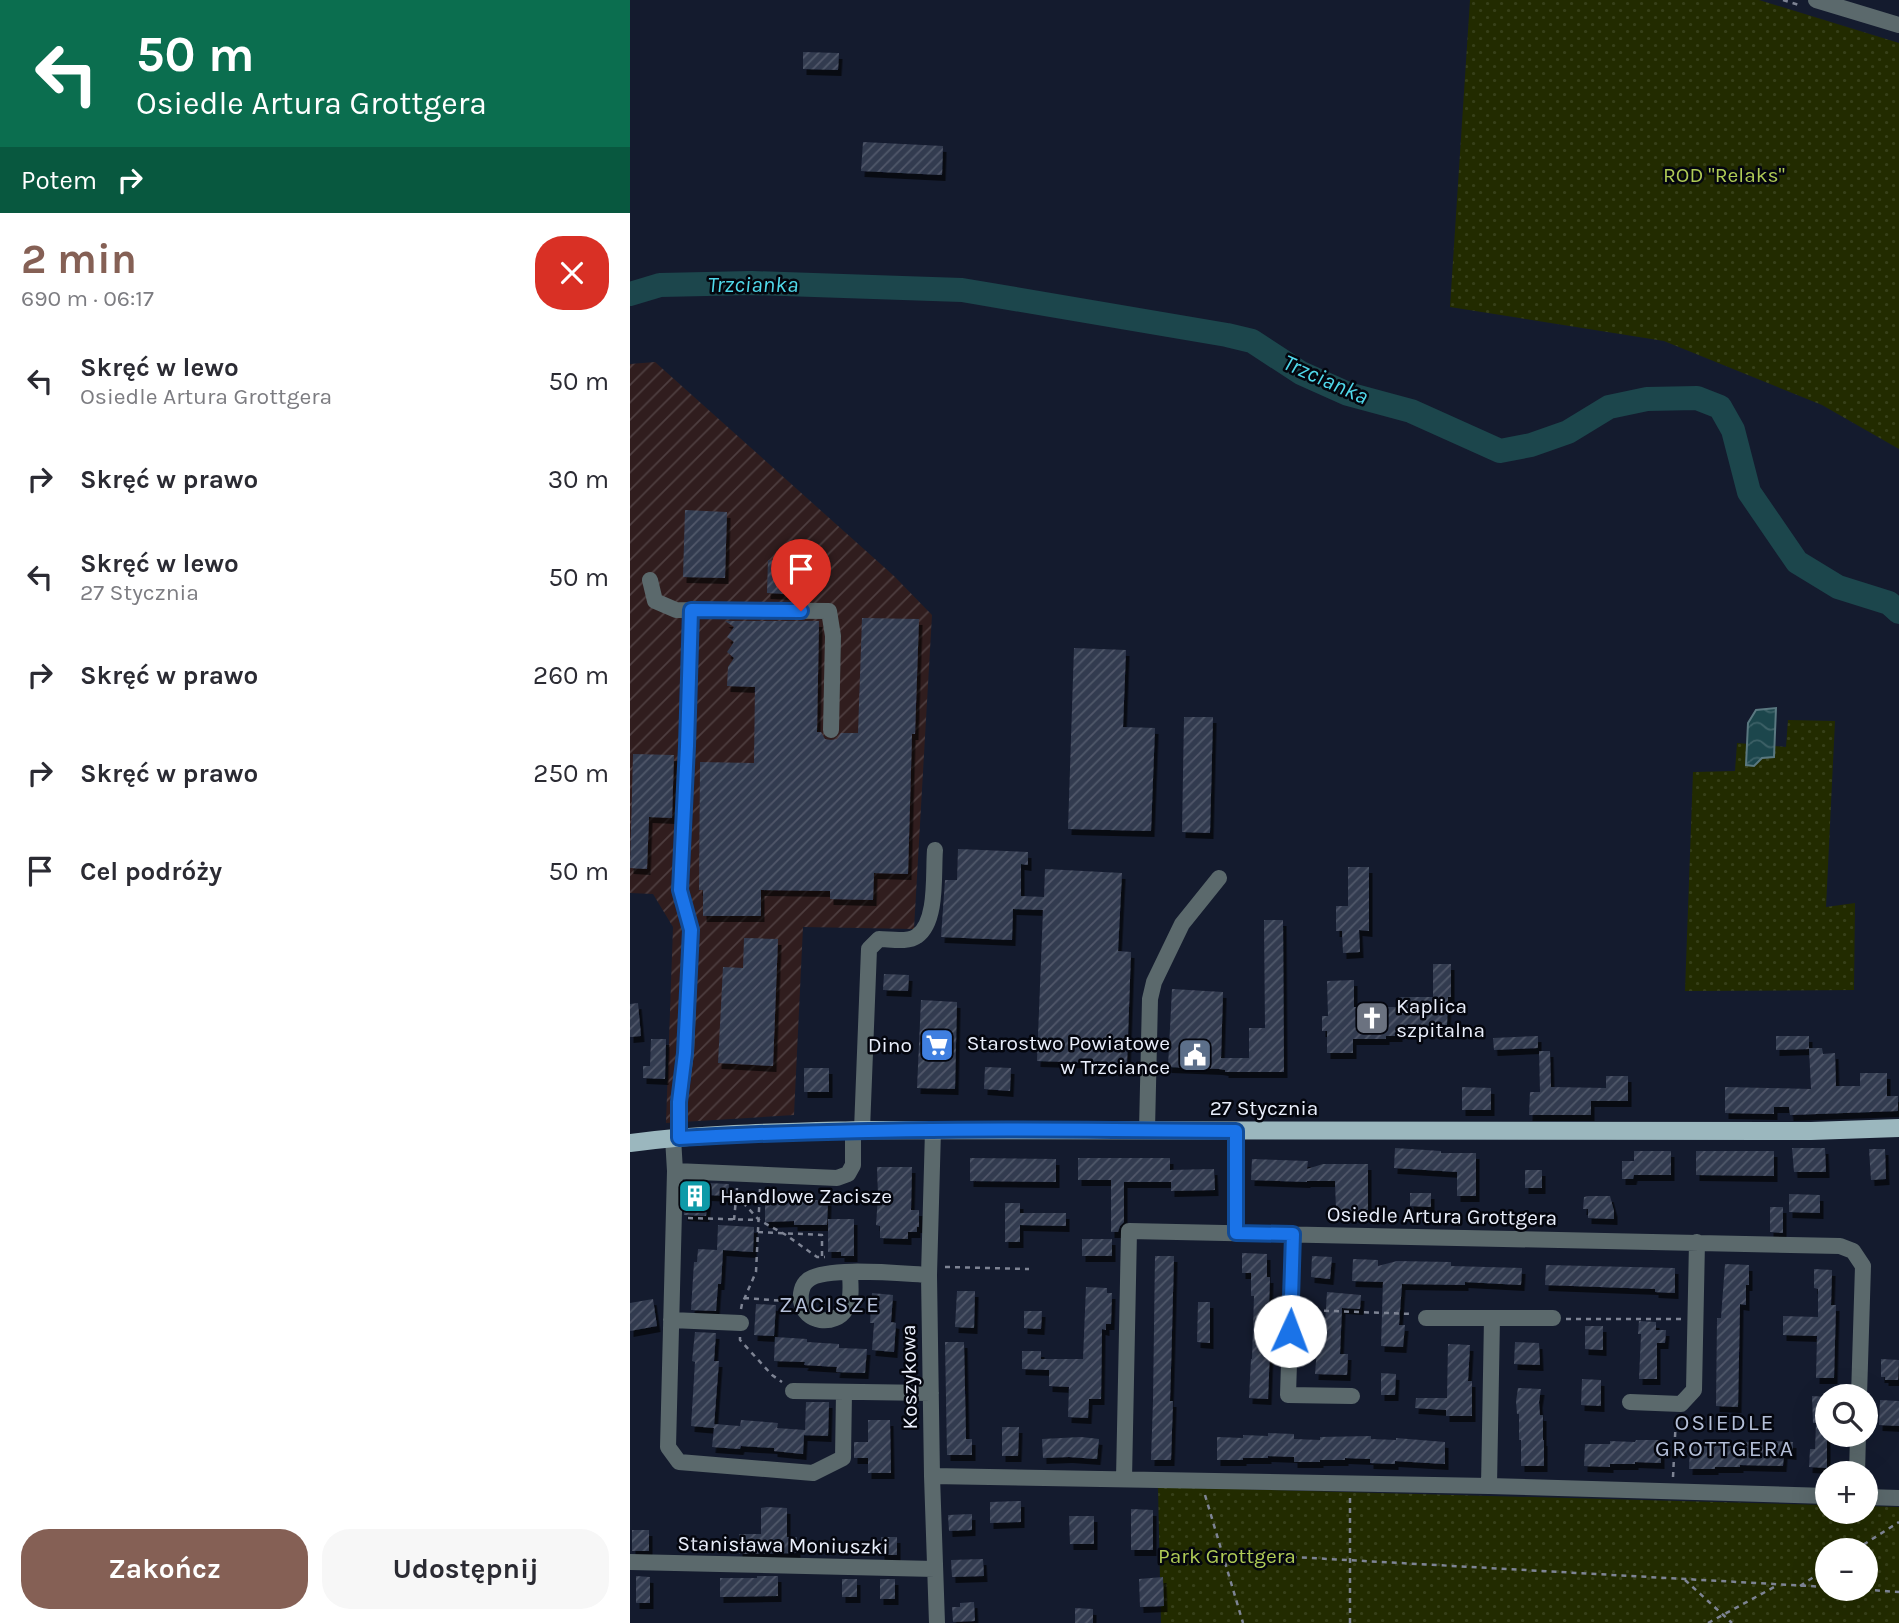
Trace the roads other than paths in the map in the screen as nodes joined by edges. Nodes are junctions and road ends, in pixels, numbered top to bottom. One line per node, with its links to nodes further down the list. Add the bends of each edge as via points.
1 (1816, 0): 2 (street)
2 (1899, 24)
3 (650, 580): 4 (street, via 655,601 676,610)
4 (691, 610): 5 (street, via 829,611 834,636); 13 (street, via 680,890 691,930)
5 (831, 730)
6 (935, 850): 11 (street, via 932,912 923,929 917,937 878,940 869,949)
7 (1219, 878): 10 (street, via 1182,924 1154,982)
8 (1899, 1128): 12 (main road, 27 Stycznia)
9 (933, 1130): 10 (main road, 27 Stycznia); 11 (main road, 27 Stycznia); 19 (street, Koszykowa)
10 (1147, 1130): 12 (main road, 27 Stycznia)
11 (858, 1131): 13 (main road, 27 Stycznia); 15 (street, via 853,1165 848,1174 837,1178)
12 (1236, 1131): 16 (street)
13 (676, 1138): 14 (main road, 27 Stycznia); 15 (street)
14 (630, 1143)
15 (675, 1171): 24 (street)
16 (1236, 1233): 17 (street, Osiedle Artura Grottgera); 33 (street, Osiedle Artura Grottgera, via 1129,1231)
17 (1293, 1234): 18 (street, Osiedle Artura Grottgera); 30 (street, via 1288,1395)
18 (1697, 1242): 26 (street, Osiedle Artura Grottgera, via 1839,1246 1853,1251 1863,1266); 31 (street, via 1694,1390 1681,1404)
19 (929, 1271): 20 (street); 29 (street, Koszykowa)
20 (850, 1272): 20 (street, via 823,1265 808,1279 801,1300 810,1317 828,1320 847,1309)
21 (1426, 1318): 22 (street)
22 (1492, 1318): 23 (street); 34 (street)
23 (1553, 1318)
24 (671, 1320): 25 (street); 28 (street, via 668,1447 679,1462 813,1473 843,1458)
25 (741, 1323)
26 (1859, 1384)
27 (793, 1391): 28 (street)
28 (844, 1392): 29 (street)
29 (931, 1393): 32 (street, Koszykowa)
30 (1352, 1396)
31 (1630, 1402)
32 (932, 1476): 33 (street); 39 (street, Koszykowa)
33 (1124, 1479): 34 (street)
34 (1489, 1486): 35 (street)
35 (1815, 1496)
36 (1878, 1497): 37 (street)
37 (1899, 1498)
38 (630, 1562): 39 (street, Stanisława Moniuszki)
39 (934, 1569): 40 (street, Koszykowa)
40 (937, 1623)

